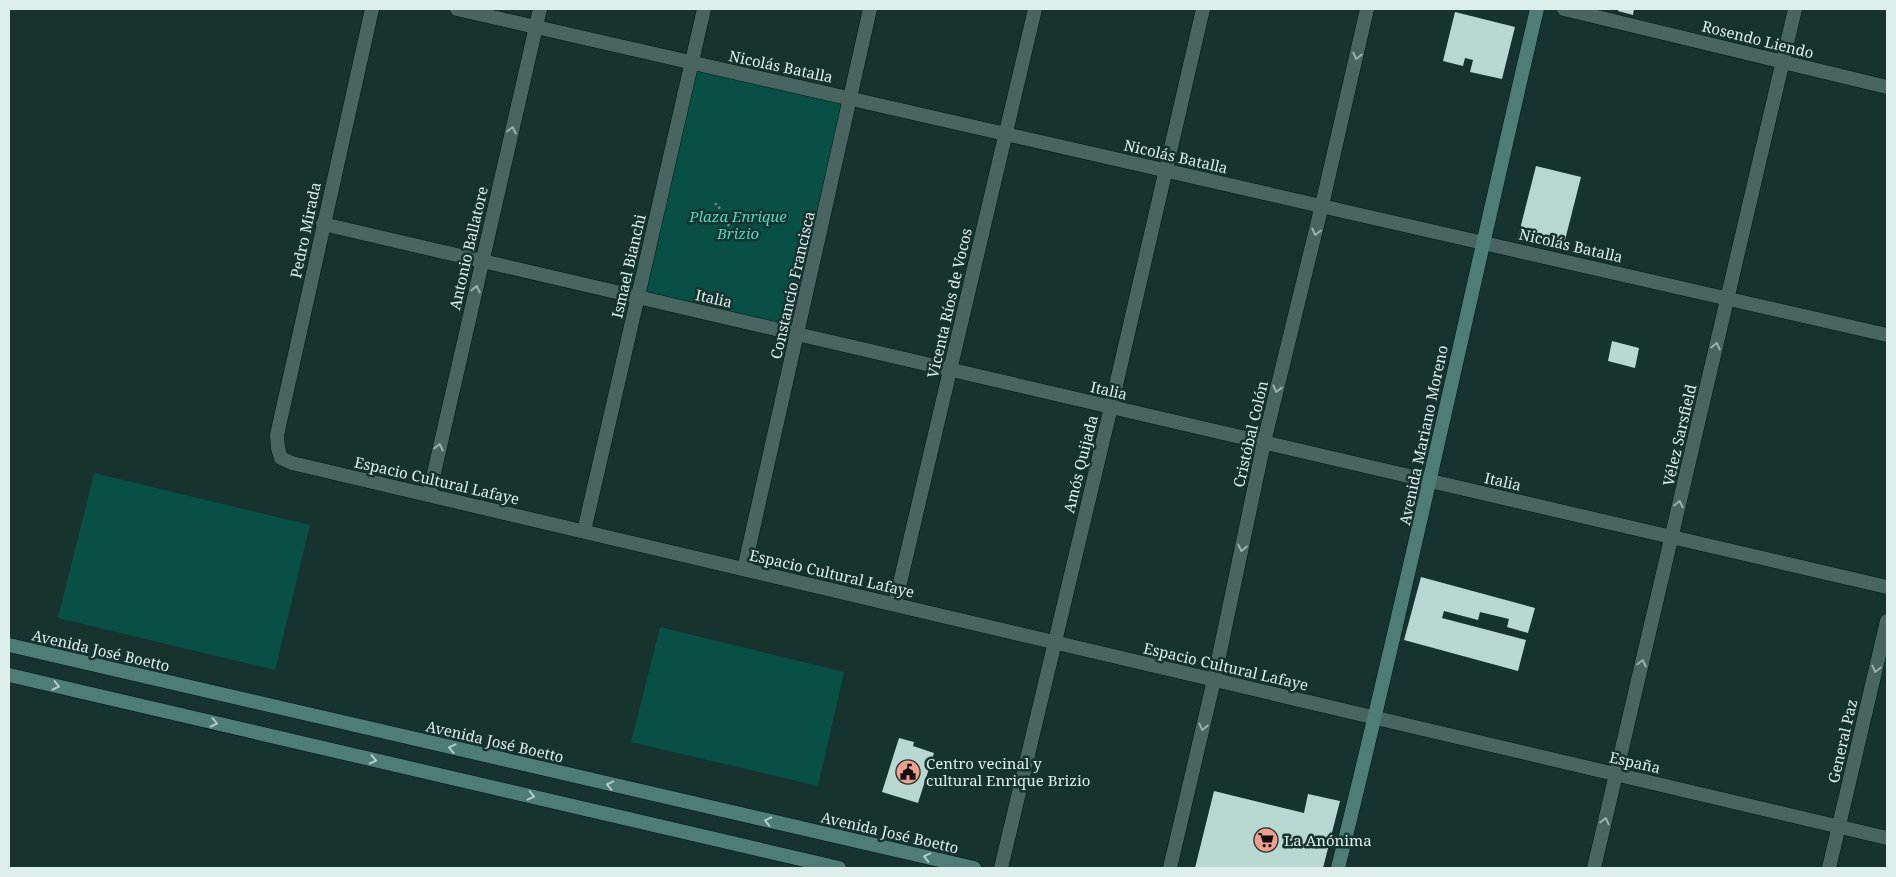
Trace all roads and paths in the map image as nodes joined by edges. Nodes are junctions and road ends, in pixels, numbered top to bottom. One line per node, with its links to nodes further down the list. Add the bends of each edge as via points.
1 (372, 9): 22 (street, Pedro Mirada)
2 (457, 9): 12 (street, Nicolás Batalla)
3 (540, 9): 12 (street, Antonio Ballatore)
4 (704, 9): 14 (street, Ismael Bianchi)
5 (870, 9): 16 (street, Constancio Francisca)
6 (1035, 9): 17 (street, Vicenta Ríos de Vocos)
7 (1202, 9): 18 (street, Amós Quijada)
8 (1367, 9): 20 (street, Cristóbal Colón, one-way to 20)
9 (1537, 9): 25 (main road, Avenida Mariano Moreno)
10 (1564, 9): 13 (street, Rosendo Liendo)
11 (1795, 9): 13 (street, Vélez Sarsfield)
12 (535, 27): 14 (street, Nicolás Batalla); 26 (street, Antonio Ballatore, one-way to 12)
13 (1783, 62): 15 (street, Rosendo Liendo); 28 (street, Vélez Sarsfield)
14 (691, 63): 16 (street, Nicolás Batalla); 27 (street, Ismael Bianchi)
15 (1887, 87)
16 (851, 98): 17 (street, Nicolás Batalla); 29 (street, Constancio Francisca)
17 (1006, 134): 18 (street, Nicolás Batalla); 31 (street, Vicenta Ríos de Vocos)
18 (1165, 170): 20 (street, Nicolás Batalla); 32 (street, Amós Quijada)
19 (715, 203): 21 (path)
20 (1322, 205): 25 (street, Nicolás Batalla); 33 (street, Cristóbal Colón, one-way to 33)
21 (721, 210)
22 (323, 224): 26 (street, Italia); 34 (street, Pedro Mirada, via 278,435)
23 (728, 224): 24 (path)
24 (731, 231)
25 (1482, 242): 28 (street, Nicolás Batalla); 35 (main road, Avenida Mariano Moreno)
26 (482, 261): 27 (street, Italia); 36 (street, Antonio Ballatore, one-way to 26)
27 (638, 297): 29 (street, Italia); 37 (street, Ismael Bianchi)
28 (1727, 298): 30 (street, Nicolás Batalla); 38 (street, Vélez Sarsfield, one-way to 28)
29 (798, 333): 31 (street, Italia); 39 (street, Constancio Francisca)
30 (1887, 335)
31 (950, 369): 32 (street, Italia); 41 (street, Vicenta Ríos de Vocos)
32 (1111, 407): 33 (street, Italia); 43 (street, Amós Quijada)
33 (1264, 442): 35 (street, Italia); 46 (street, Cristóbal Colón, one-way to 46)
34 (281, 458): 36 (street, Espacio Cultural Lafaye)
35 (1430, 481): 38 (street, Italia); 47 (main road, Avenida Mariano Moreno)
36 (428, 494): 37 (street, Espacio Cultural Lafaye)
37 (584, 531): 39 (street, Espacio Cultural Lafaye)
38 (1672, 537): 40 (street, Italia); 48 (street, Vélez Sarsfield, one-way to 38)
39 (744, 569): 41 (street, Espacio Cultural Lafaye)
40 (1887, 587)
41 (895, 604): 43 (street, Espacio Cultural Lafaye)
42 (1887, 621): 49 (street, General Paz, one-way to 49)
43 (1053, 642): 46 (street, Espacio Cultural Lafaye); 53 (street, Amós Quijada)
44 (9, 645): 52 (main road, Avenida José Boetto, one-way to 44)
45 (9, 675): 51 (main road, one-way to 51)
46 (1214, 680): 47 (street, Espacio Cultural Lafaye); 54 (street, Cristóbal Colón, one-way to 54)
47 (1376, 717): 48 (street, España); 55 (main road, Avenida Mariano Moreno)
48 (1616, 774): 49 (street, España); 56 (street, Vélez Sarsfield, one-way to 48)
49 (1838, 827): 50 (street, España); 57 (street, General Paz)
50 (1887, 838)
51 (839, 868)
52 (974, 868)
53 (1001, 868)
54 (1170, 868)
55 (1338, 868)
56 (1594, 868)
57 (1829, 868)

